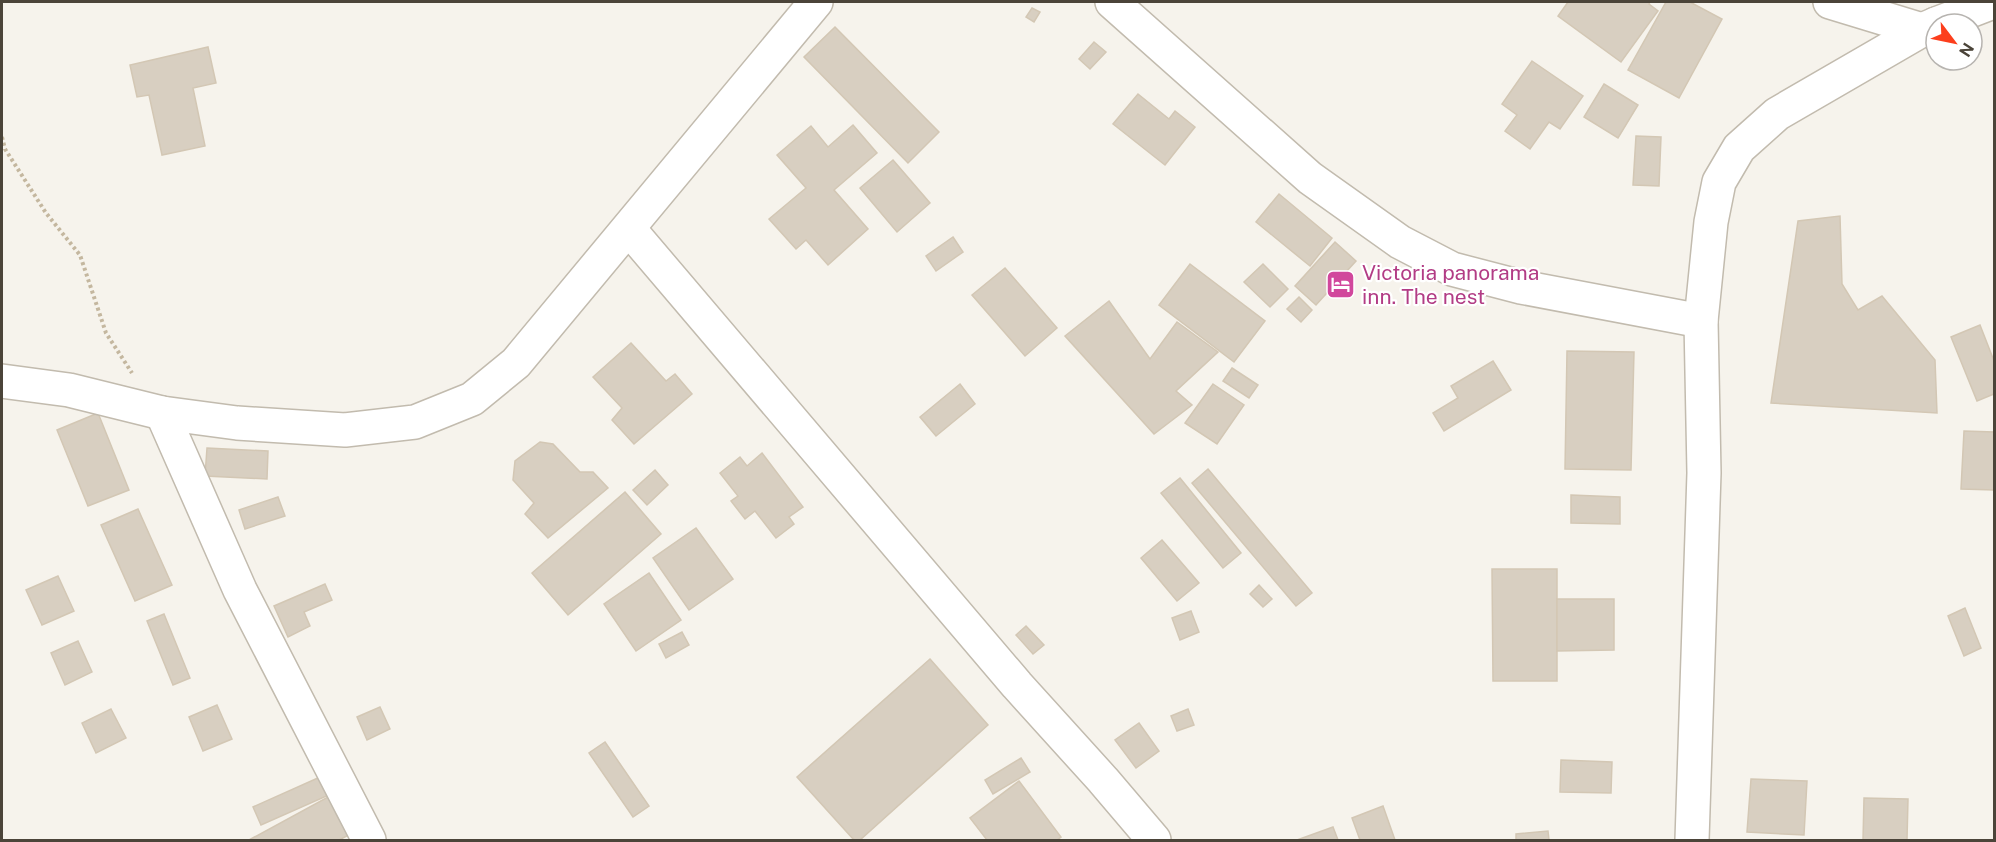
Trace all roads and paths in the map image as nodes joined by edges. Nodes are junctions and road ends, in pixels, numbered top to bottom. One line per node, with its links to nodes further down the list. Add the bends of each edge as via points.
1 (816, 2): 9 (street)
2 (1112, 2): 10 (street, via 1310,178 1400,242 1452,269 1521,287)
3 (1830, 2): 6 (street)
4 (1993, 2): 5 (street)
5 (1962, 12)
6 (1924, 18)
7 (1924, 28): 10 (street, via 1777,114 1739,148 1719,182)
8 (2, 138): 12 (path, via 46,213 81,255 106,333)
9 (629, 229): 12 (street, via 516,363 472,399 414,422 345,430 237,423); 14 (street)
10 (1701, 321): 15 (street, via 1704,472)
11 (2, 381): 12 (street, via 69,390)
12 (162, 413): 13 (street, via 240,590)
13 (369, 840)
14 (1154, 840)
15 (1692, 840)

